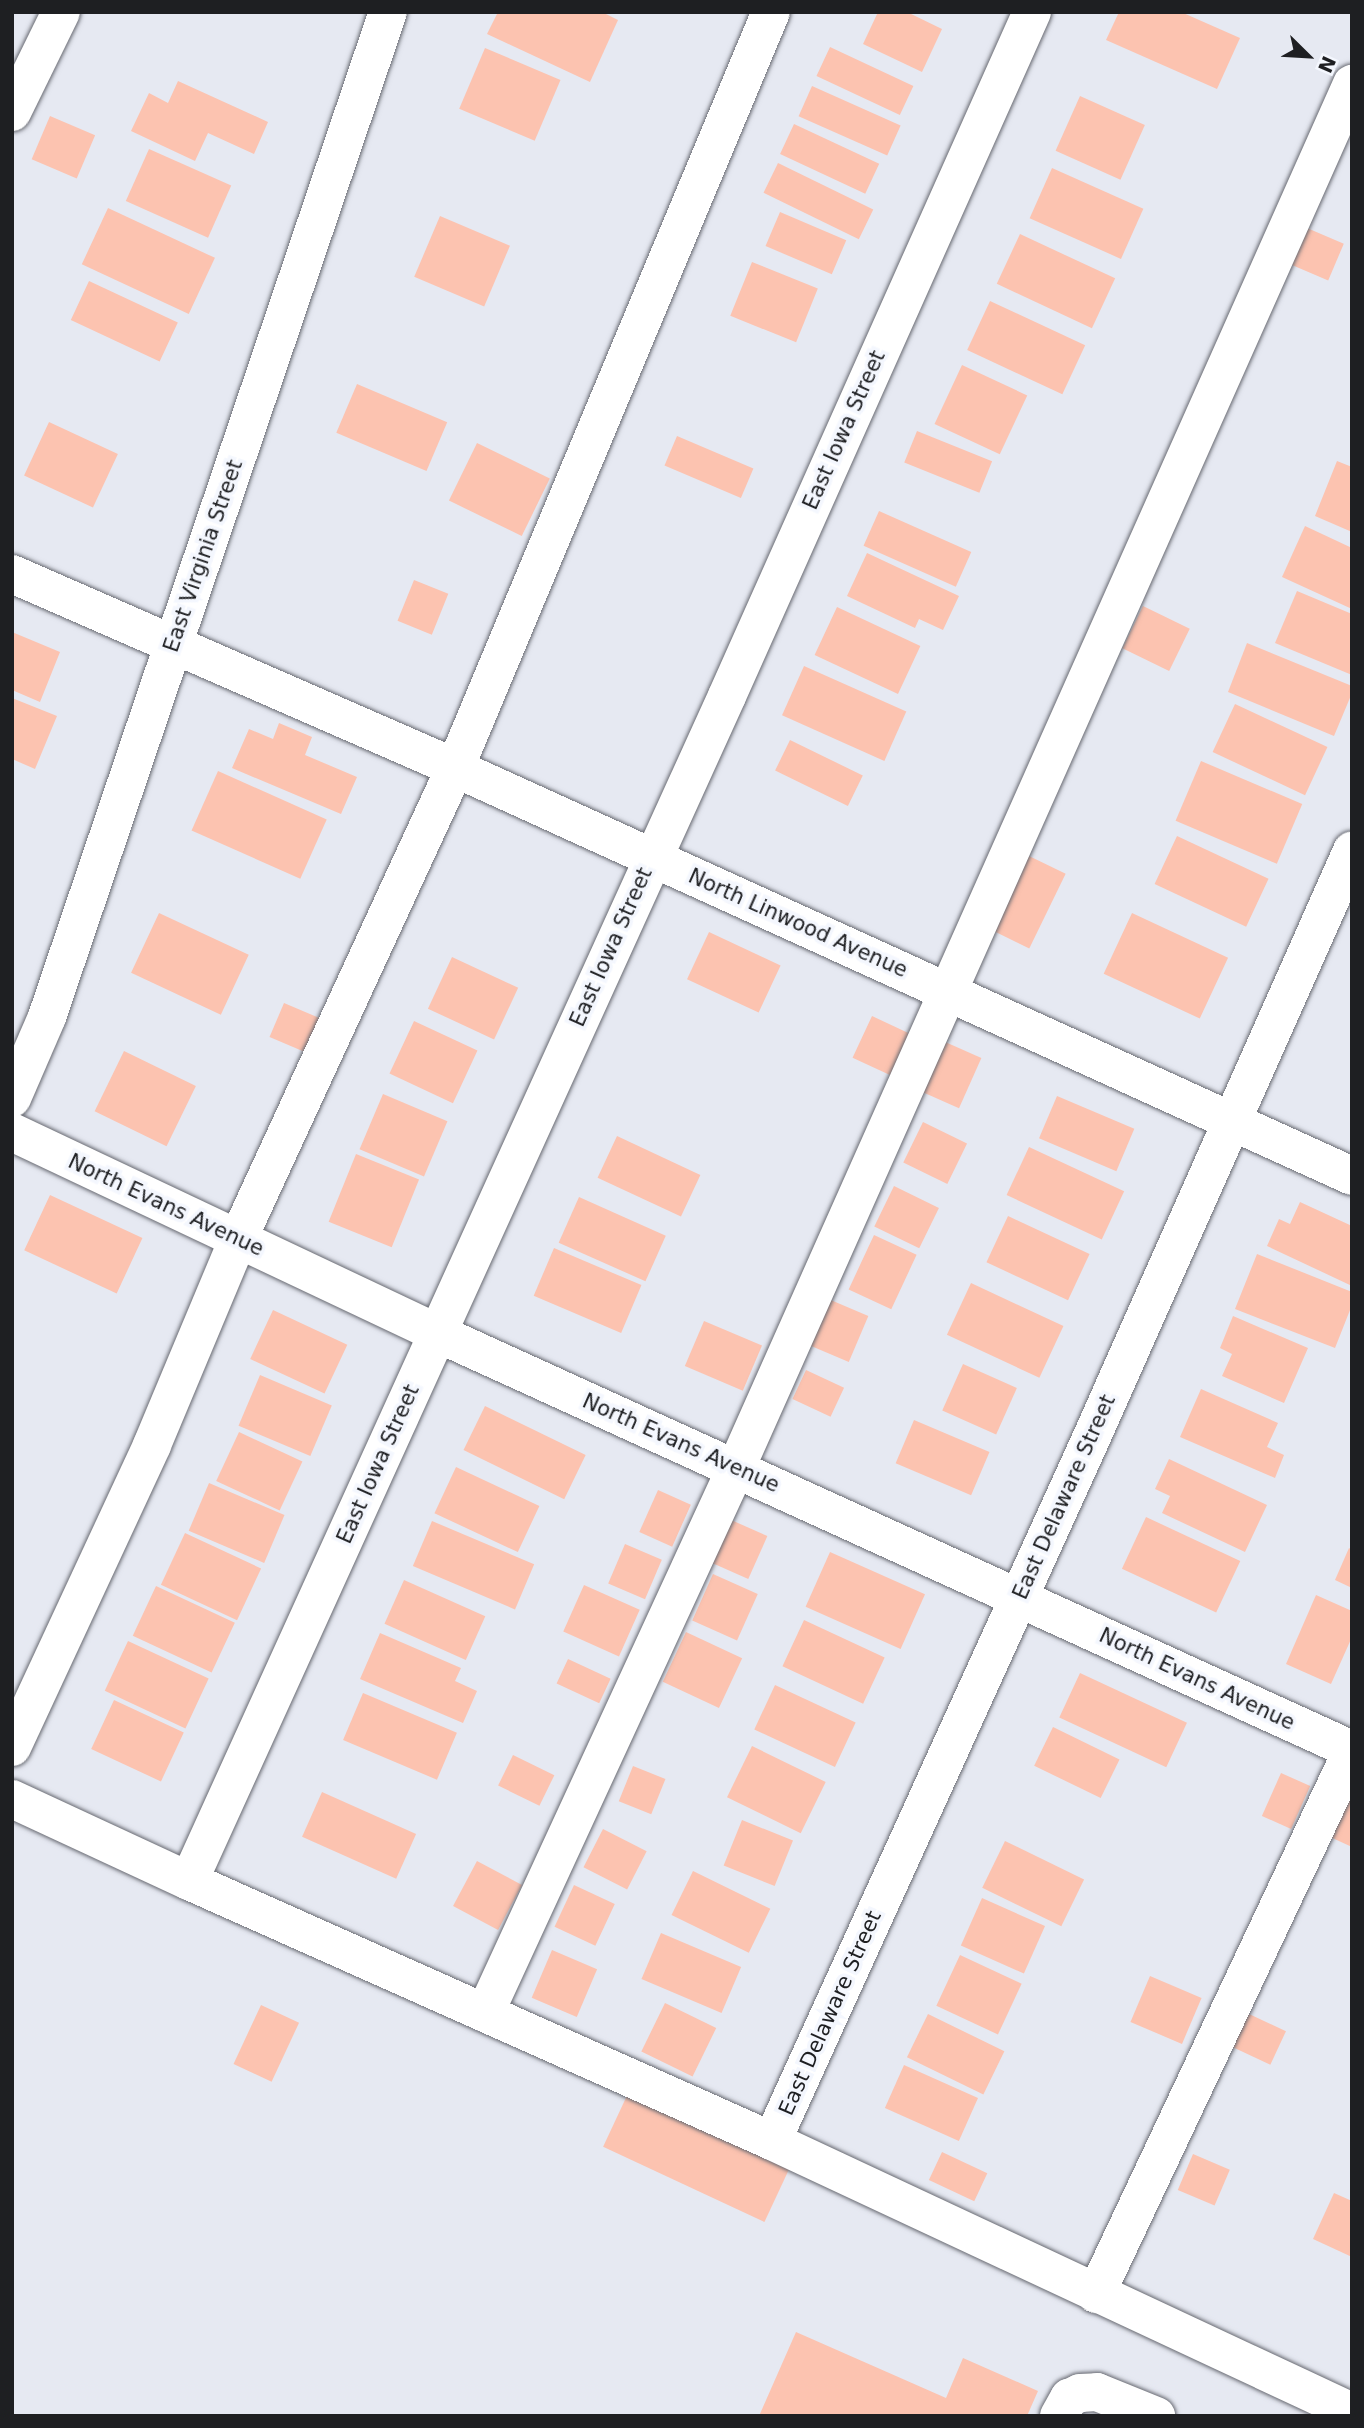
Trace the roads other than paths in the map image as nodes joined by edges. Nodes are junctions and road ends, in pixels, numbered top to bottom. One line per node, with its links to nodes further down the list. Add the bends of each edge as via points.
1 (61, 12): 6 (street)
2 (388, 12): 8 (street, East Virginia Street)
3 (771, 12): 9 (street)
4 (1032, 12): 11 (street, East Iowa Street)
5 (1352, 84): 12 (street)
6 (12, 112)
7 (12, 574): 8 (street, North Linwood Avenue)
8 (173, 645): 9 (street, North Linwood Avenue); 13 (street, East Virginia Street, via 47,1017)
9 (455, 768): 11 (street, North Linwood Avenue); 17 (street)
10 (1352, 851): 14 (street, East Delaware Street)
11 (652, 857): 12 (street, North Linwood Avenue); 18 (street, East Iowa Street)
12 (948, 990): 14 (street, North Linwood Avenue); 19 (street)
13 (12, 1098)
14 (1230, 1121): 16 (street, North Linwood Avenue); 20 (street, East Delaware Street)
15 (12, 1132): 17 (street, North Evans Avenue)
16 (1352, 1175)
17 (238, 1239): 18 (street, North Evans Avenue); 21 (street, via 141,1470)
18 (437, 1333): 19 (street, North Evans Avenue); 24 (street, East Iowa Street)
19 (736, 1468): 20 (street, North Evans Avenue); 25 (street)
20 (1019, 1597): 22 (street, North Evans Avenue); 26 (street, East Delaware Street)
21 (12, 1747)
22 (1352, 1751): 27 (street)
23 (12, 1799): 24 (street)
24 (189, 1881): 25 (street)
25 (485, 2013): 26 (street)
26 (772, 2141): 27 (street)
27 (1096, 2294): 28 (street)
28 (1352, 2412)
29 (1059, 2416): 30 (street, via 1069,2398 1097,2392)
30 (1156, 2416)

